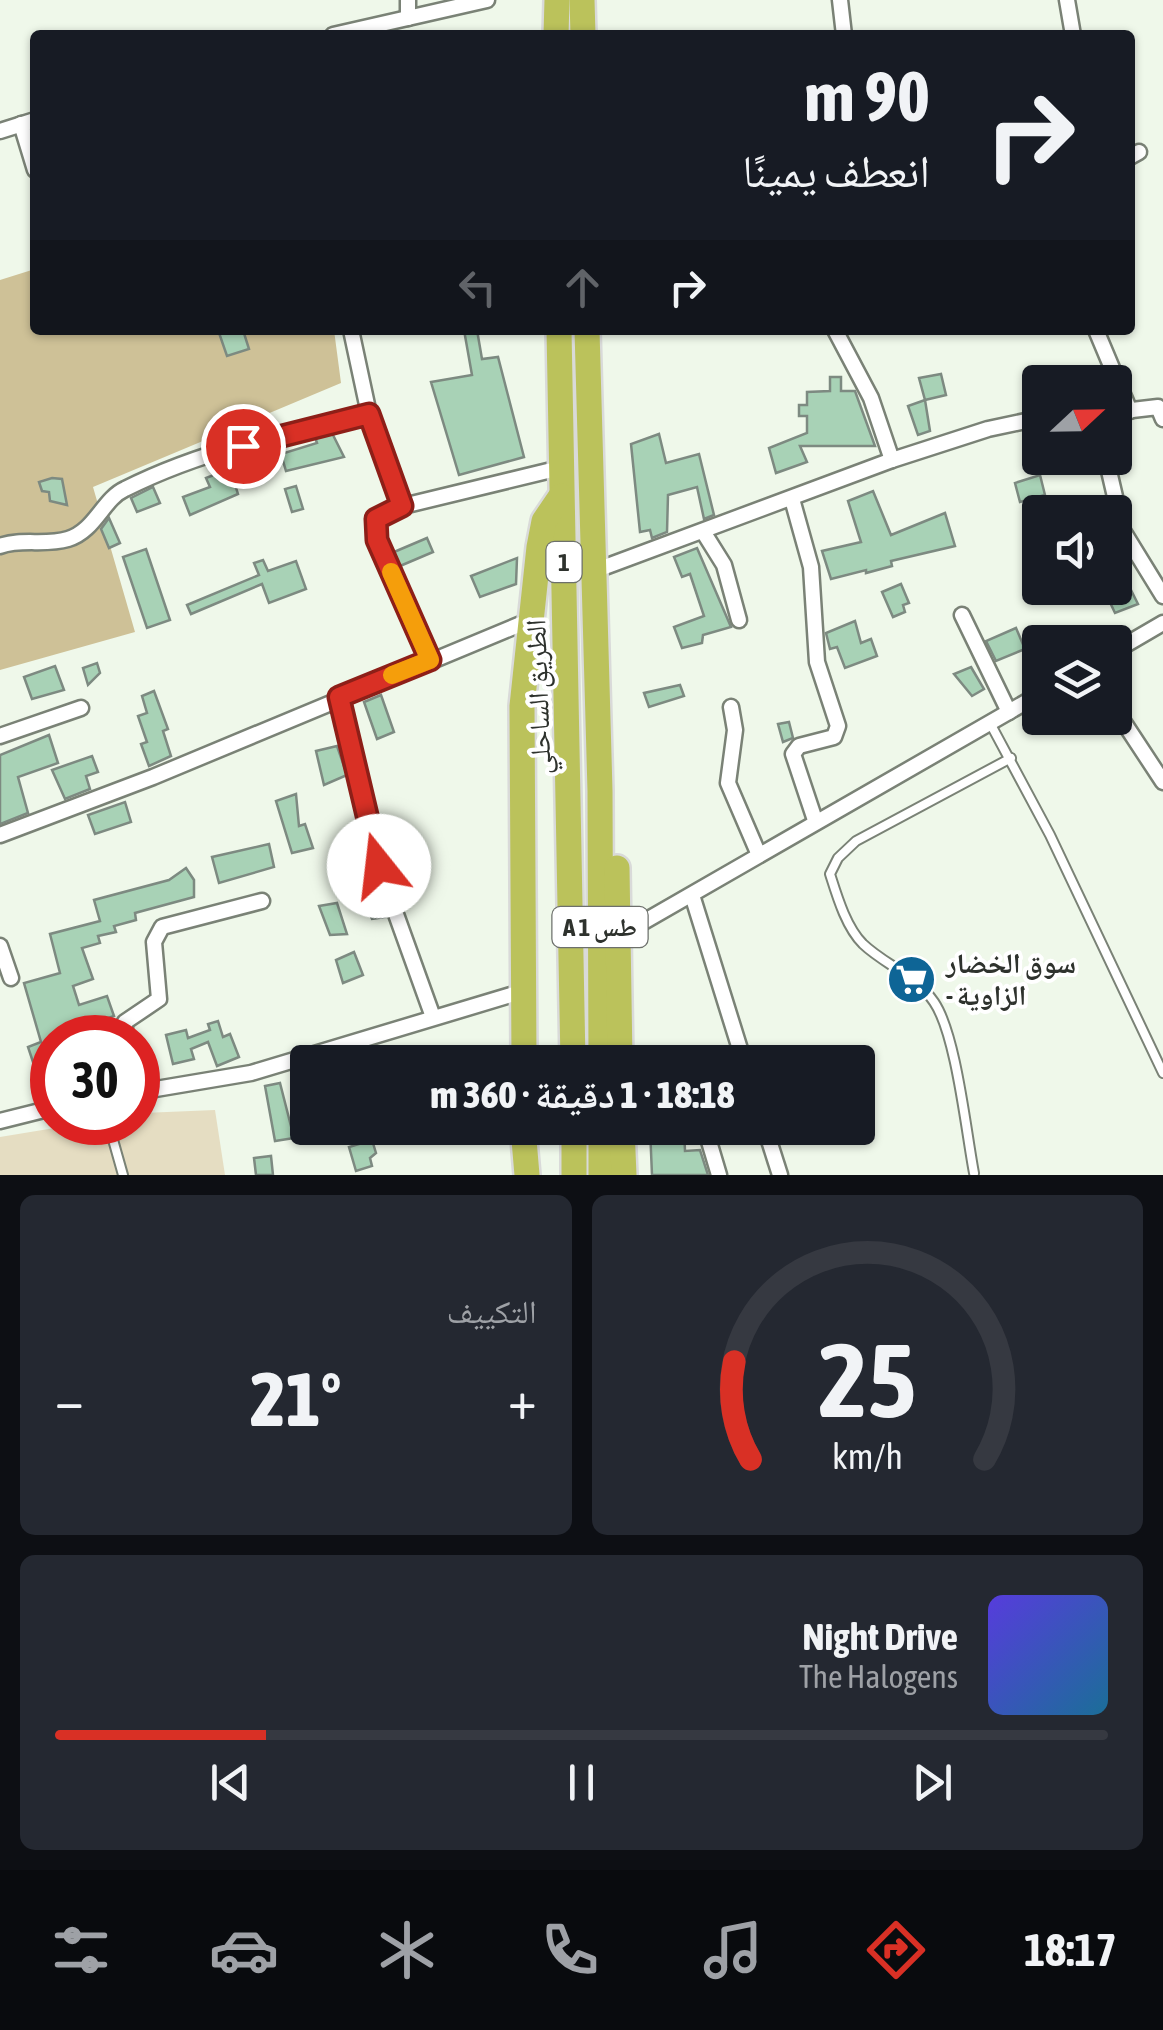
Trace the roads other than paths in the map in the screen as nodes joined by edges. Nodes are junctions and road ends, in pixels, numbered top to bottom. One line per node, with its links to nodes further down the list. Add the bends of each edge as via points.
1 (408, 0): 7 (street)
2 (487, 0): 7 (street)
3 (582, 0): 10 (highway)
4 (840, 0): 11 (street)
5 (1067, 0): 12 (street)
6 (549, 1): 9 (highway)
7 (408, 18): 8 (street)
8 (355, 30)
9 (556, 30)
10 (583, 30)
11 (843, 30)
12 (1072, 30)
13 (28, 122): 14 (street)
14 (0, 131)
15 (352, 335): 23 (street)
16 (560, 335): 26 (highway, الطريق الساحلي / 1)
17 (587, 335): 33 (highway, A 1 طس)
18 (838, 335): 25 (street, via 871,398)
19 (1098, 335): 20 (street)
20 (1107, 365)
21 (1132, 411): 22 (street)
22 (1161, 411)
23 (369, 414): 30 (street); 32 (street, via 180,465 120,490 101,515 66,540)
24 (1022, 422): 25 (street)
25 (892, 460): 29 (street)
26 (560, 468): 28 (highway, الطريق الساحلي / 1); 30 (street)
27 (1109, 475): 34 (street, via 1118,520)
28 (561, 496): 37 (highway, via 544,521); 52 (highway, الطريق الساحلي / 1)
29 (792, 500): 31 (street); 53 (street, via 812,568 817,662 838,726 834,736 793,754)
30 (402, 506): 41 (street, via 376,519 377,540)
31 (704, 534): 33 (street); 36 (street, via 724,565)
32 (0, 546)
33 (594, 571): 40 (highway, A 1 طس)
34 (1163, 596)
35 (962, 614): 46 (street)
36 (739, 620)
37 (528, 621): 41 (street); 61 (highway, via 520,790)
38 (1163, 623): 39 (street)
39 (1132, 641)
40 (597, 658): 58 (highway, via 612,727); 66 (highway, A 1 طس)
41 (430, 660): 42 (street)
42 (339, 697): 54 (street); 63 (street, via 379,866)
43 (1022, 704): 46 (street)
44 (731, 707): 55 (street, via 728,782)
45 (81, 708): 49 (street)
46 (1009, 712): 47 (street)
47 (989, 721): 50 (lane); 53 (street)
48 (1132, 735): 51 (street)
49 (0, 736)
50 (1011, 758): 69 (lane); 80 (lane, via 856,841 830,874 861,942 936,1003)
51 (1163, 782)
52 (571, 793): 65 (highway, الطريق الساحلي / A 1 طس)
53 (814, 820): 55 (street)
54 (0, 834)
55 (759, 855): 56 (street)
56 (692, 896): 58 (street); 68 (street)
57 (262, 901): 62 (street, via 162,927 154,942 159,998)
58 (619, 936): 67 (highway)
59 (0, 946): 60 (street)
60 (11, 978)
61 (524, 991): 63 (street); 64 (highway)
62 (135, 1015)
63 (432, 1017): 70 (street, via 251,1074)
64 (524, 1045)
65 (573, 1045)
66 (601, 1045)
67 (620, 1045)
68 (739, 1045)
69 (1163, 1073)
70 (160, 1087)
71 (30, 1114): 72 (street)
72 (0, 1121)
73 (115, 1145): 81 (lane)
74 (525, 1145): 82 (highway)
75 (574, 1145): 83 (highway)
76 (601, 1145): 84 (highway)
77 (623, 1145): 85 (highway)
78 (710, 1145): 86 (street)
79 (770, 1145): 87 (street)
80 (974, 1174)
81 (123, 1175)
82 (527, 1175)
83 (574, 1175)
84 (601, 1175)
85 (624, 1175)
86 (719, 1175)
87 (780, 1175)

